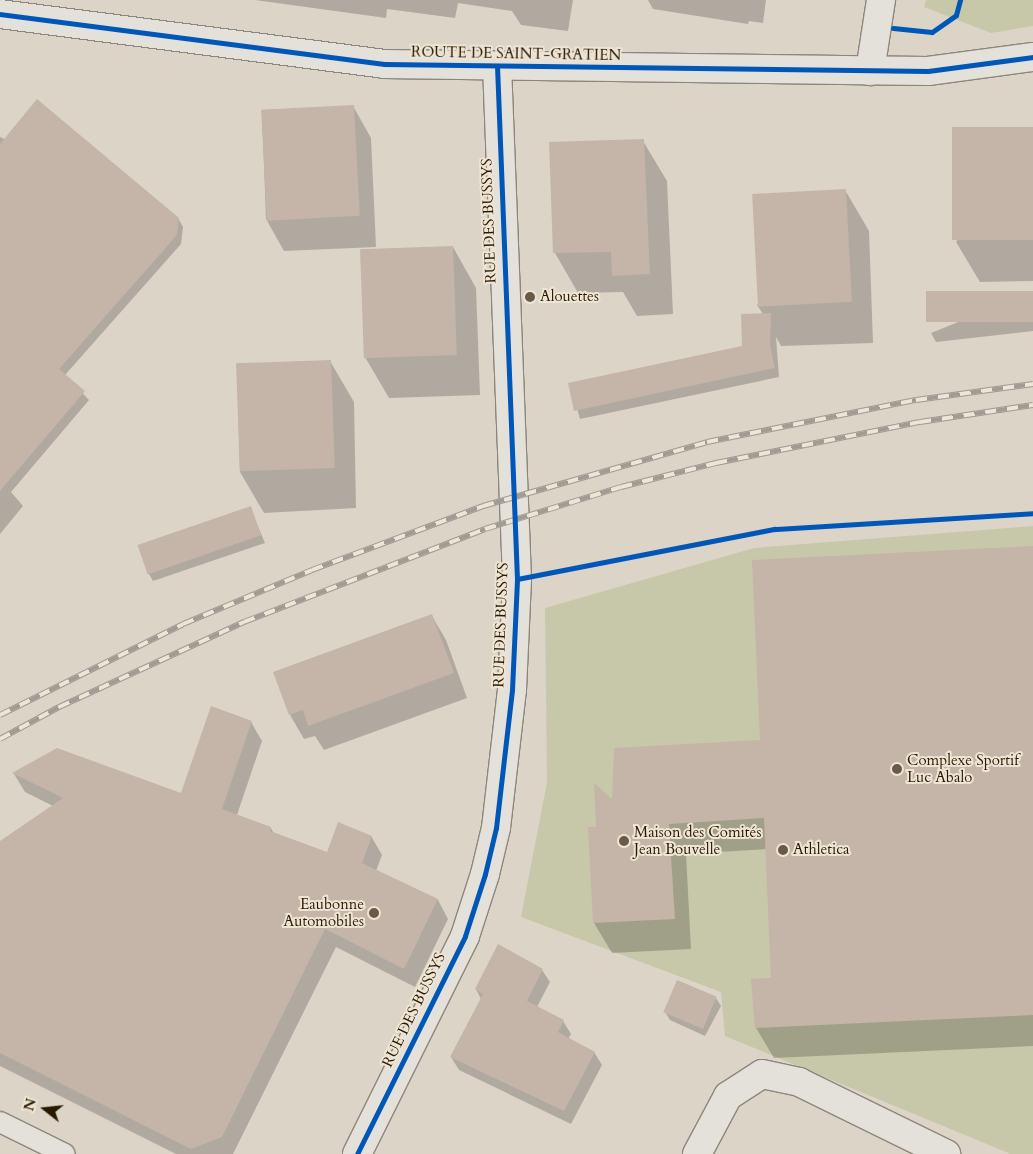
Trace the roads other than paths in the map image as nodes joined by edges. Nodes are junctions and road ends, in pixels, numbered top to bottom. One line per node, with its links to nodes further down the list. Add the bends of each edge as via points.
1 (881, 0): 5 (street)
2 (0, 14): 4 (street, ROUTE DE SAINT-GRATIEN, via 384,64)
3 (1033, 57): 5 (street, ROUTE DE SAINT-GRATIEN, via 928,72)
4 (497, 66): 5 (street, ROUTE DE SAINT-GRATIEN); 8 (street, RUE DES BUSSYS, via 517,579 512,690 496,828 483,883 465,936)
5 (870, 71)
6 (0, 1122): 7 (lane)
7 (66, 1154)
8 (357, 1154)
9 (697, 1154): 10 (street, via 728,1096 762,1074 799,1082)
10 (946, 1154)

